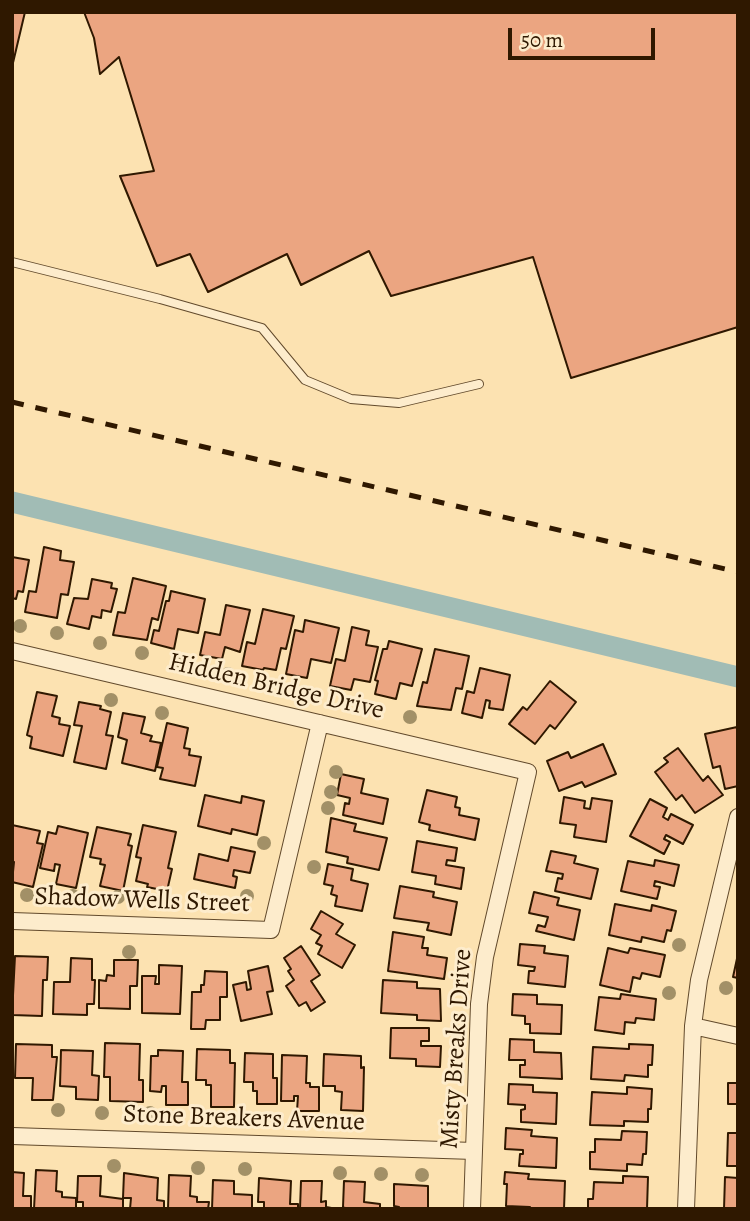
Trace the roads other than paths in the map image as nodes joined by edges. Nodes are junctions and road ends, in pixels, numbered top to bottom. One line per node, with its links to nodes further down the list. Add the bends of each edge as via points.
1 (12, 262): 2 (lane, via 262,328 305,380 351,399 399,403)
2 (479, 384)
3 (12, 651): 4 (street, Hidden Bridge Drive)
4 (320, 723): 5 (street, Hidden Bridge Drive); 7 (street, Shadow Wells Street, via 271,930)
5 (528, 772): 11 (street, Misty Breaks Drive, via 485,957)
6 (737, 817): 8 (street, via 699,979)
7 (12, 921)
8 (693, 1026): 9 (street); 13 (street)
9 (738, 1036)
10 (12, 1136): 11 (street, Stone Breakers Avenue)
11 (474, 1151): 12 (street, Misty Breaks Drive)
12 (472, 1209)
13 (687, 1209)

